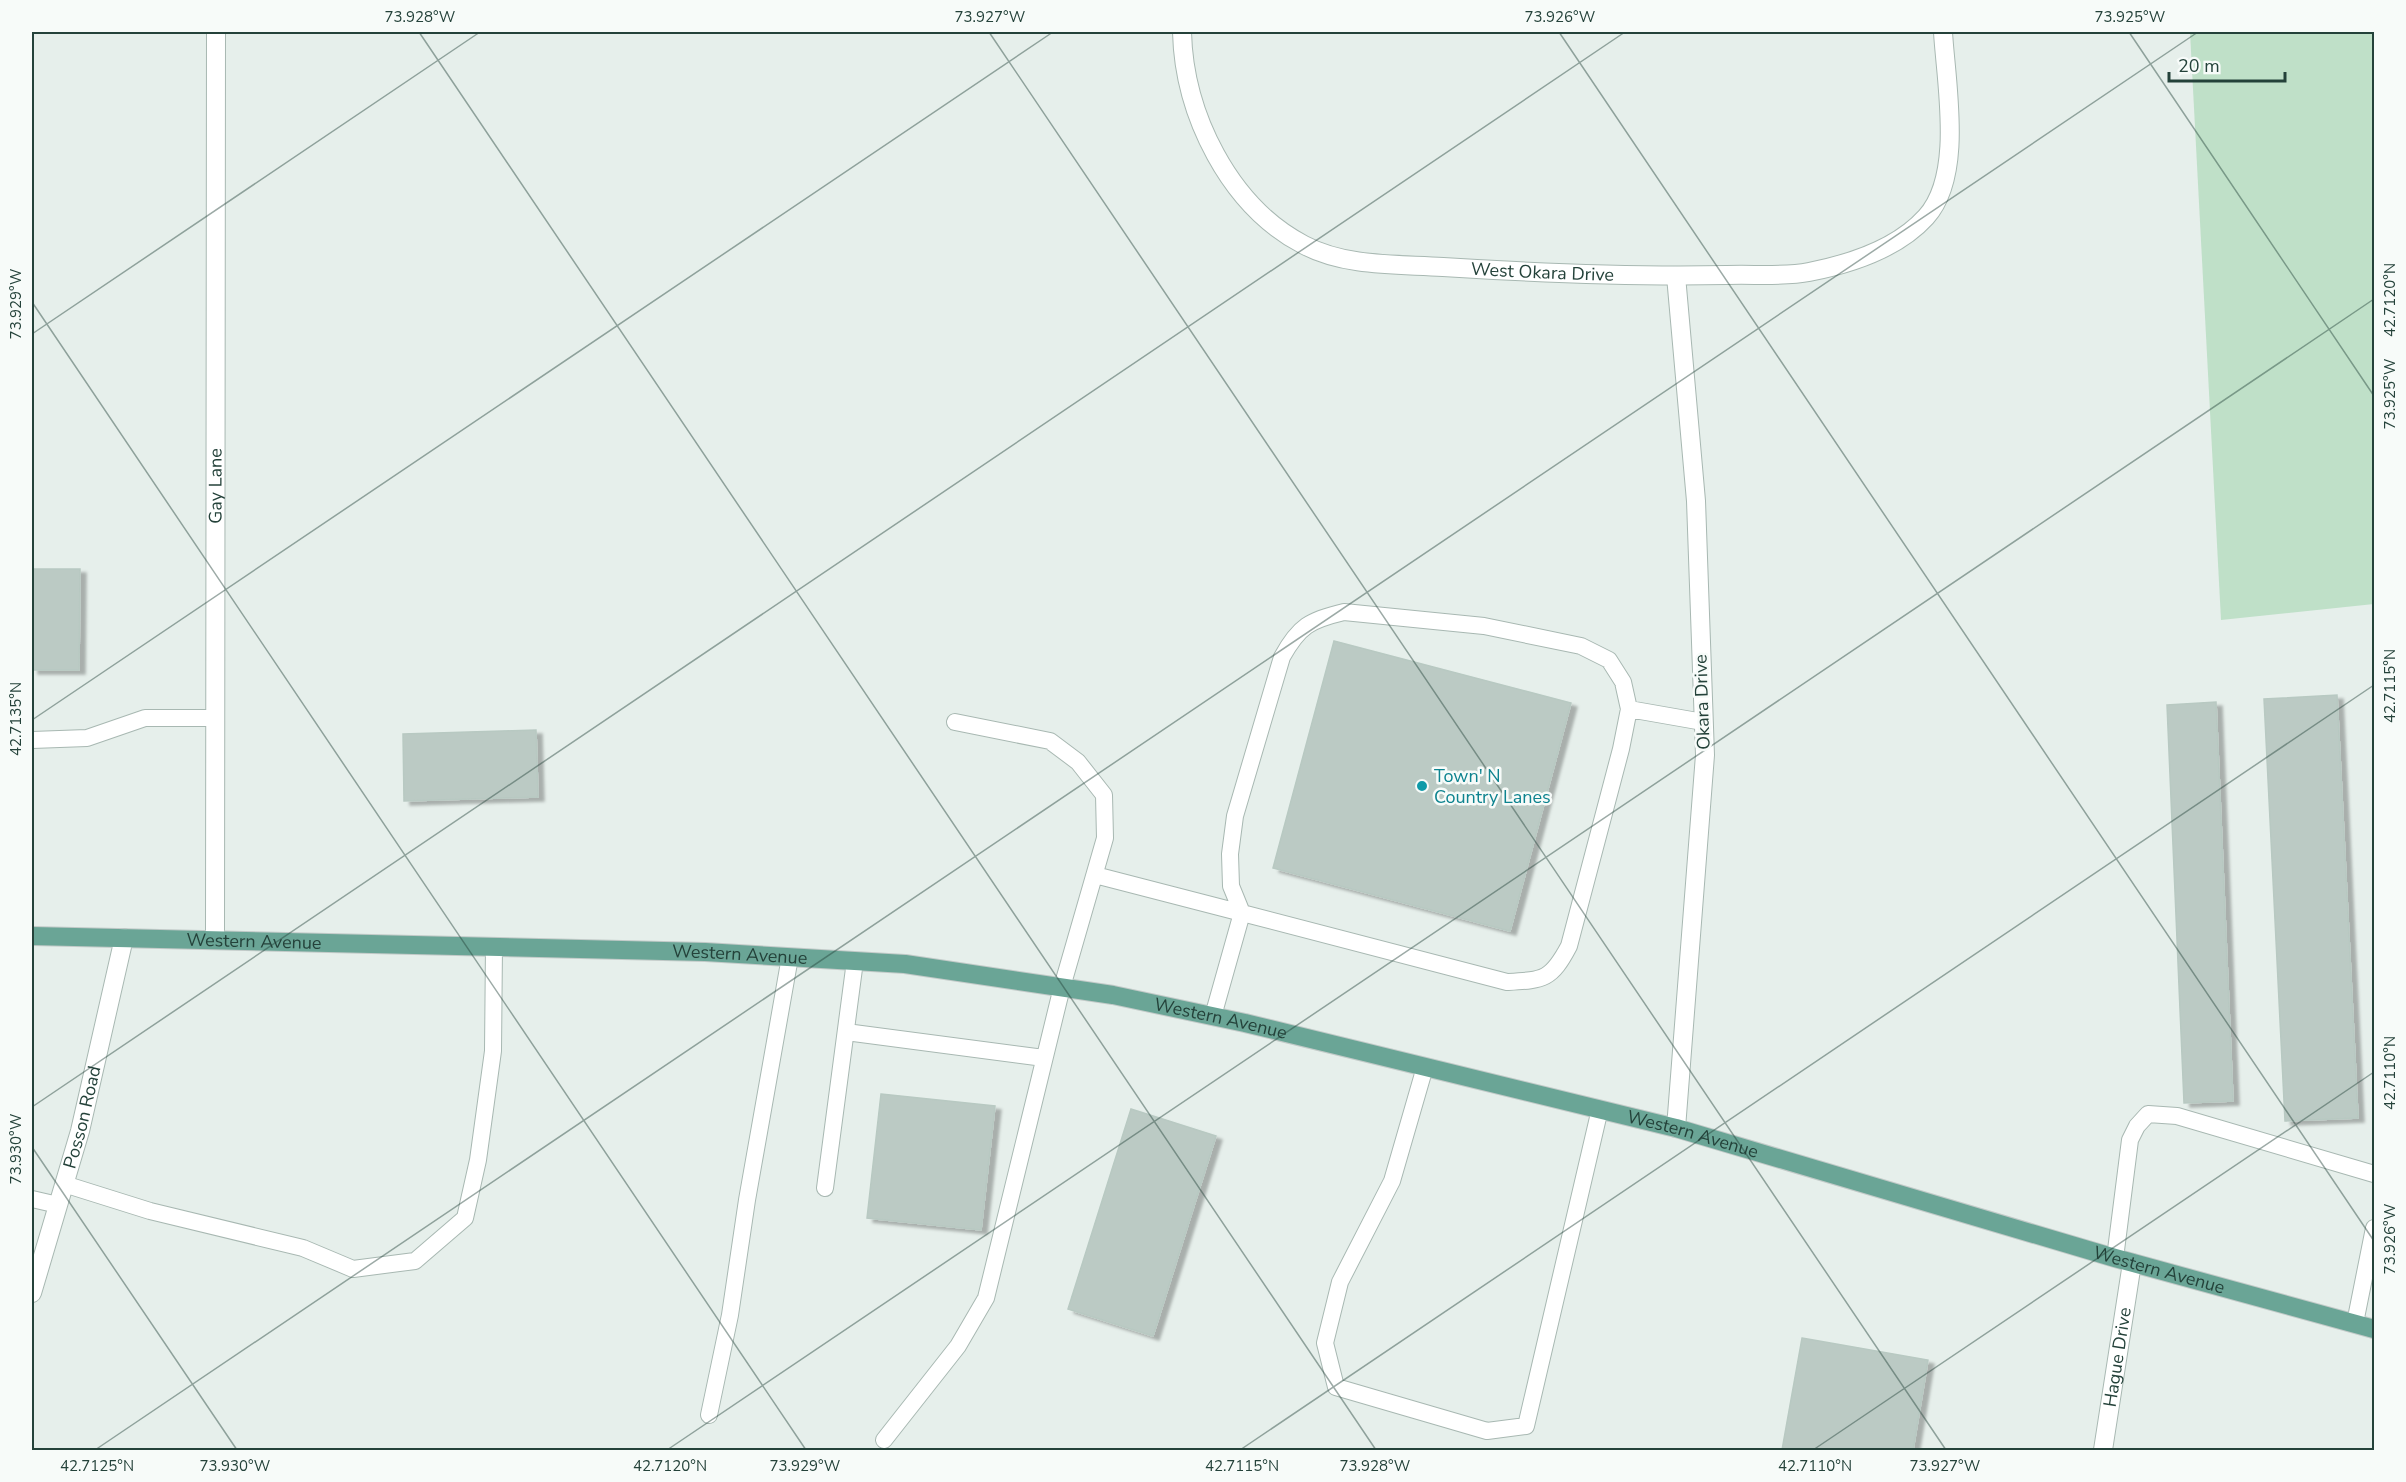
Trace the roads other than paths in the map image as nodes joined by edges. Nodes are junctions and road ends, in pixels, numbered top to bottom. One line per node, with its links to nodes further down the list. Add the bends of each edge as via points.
1 (216, 32): 6 (street, Gay Lane)
2 (1182, 32): 4 (street, West Okara Drive, via 1195,106 1214,155 1261,215 1304,245 1345,260 1573,276)
3 (1942, 32): 4 (street, West Okara Drive, via 1949,123 1943,190 1928,216 1904,238 1844,264 1806,273)
4 (1676, 276): 8 (street, Okara Drive, via 1696,501)
5 (1629, 709): 8 (lane); 11 (lane, via 1569,946 1557,969 1537,981 1507,982); 11 (lane, via 1623,682 1609,660 1581,646 1484,626 1344,612 1318,618 1295,633 1282,657 1235,816 1231,886)
6 (215, 718): 9 (lane, via 145,718 87,738); 14 (street, Gay Lane)
7 (955, 722): 10 (lane, via 1050,741 1078,762 1104,795 1105,838)
8 (1703, 722): 24 (street, Okara Drive, via 1704,766)
9 (32, 740)
10 (1095, 875): 11 (lane); 18 (lane)
11 (1242, 913): 19 (lane)
12 (32, 936): 13 (main road, Western Avenue)
13 (124, 938): 14 (main road, Western Avenue); 26 (street, Posson Road)
14 (215, 939): 15 (main road, Western Avenue)
15 (494, 946): 16 (main road, Western Avenue); 26 (lane, via 493,1051 478,1160 465,1218 415,1261 353,1269 303,1248 150,1211)
16 (790, 957): 17 (main road, Western Avenue); 35 (lane, via 730,1316)
17 (855, 961): 18 (main road, Western Avenue, via 905,963); 20 (lane)
18 (1062, 987): 19 (main road, Western Avenue); 21 (lane)
19 (1213, 1016): 22 (main road, Western Avenue)
20 (846, 1032): 21 (lane); 27 (lane)
21 (1044, 1058): 36 (lane, via 986,1298 958,1346)
22 (1425, 1067): 23 (main road, Western Avenue); 23 (lane, via 1392,1180 1340,1282 1324,1343 1336,1387 1487,1431 1526,1426)
23 (1600, 1109): 24 (main road, Western Avenue)
24 (1676, 1128): 31 (main road, Western Avenue)
25 (2374, 1173): 31 (lane, via 2177,1116 2148,1114 2130,1140)
26 (64, 1184): 29 (street, Posson Road)
27 (825, 1188)
28 (32, 1199): 29 (lane)
29 (58, 1205): 32 (street, Posson Road)
30 (2374, 1228): 33 (lane)
31 (2124, 1260): 33 (main road, Western Avenue); 37 (street, Hague Drive)
32 (32, 1293)
33 (2355, 1323): 34 (main road, Western Avenue)
34 (2374, 1329)
35 (709, 1414)
36 (884, 1440)
37 (2103, 1450)

